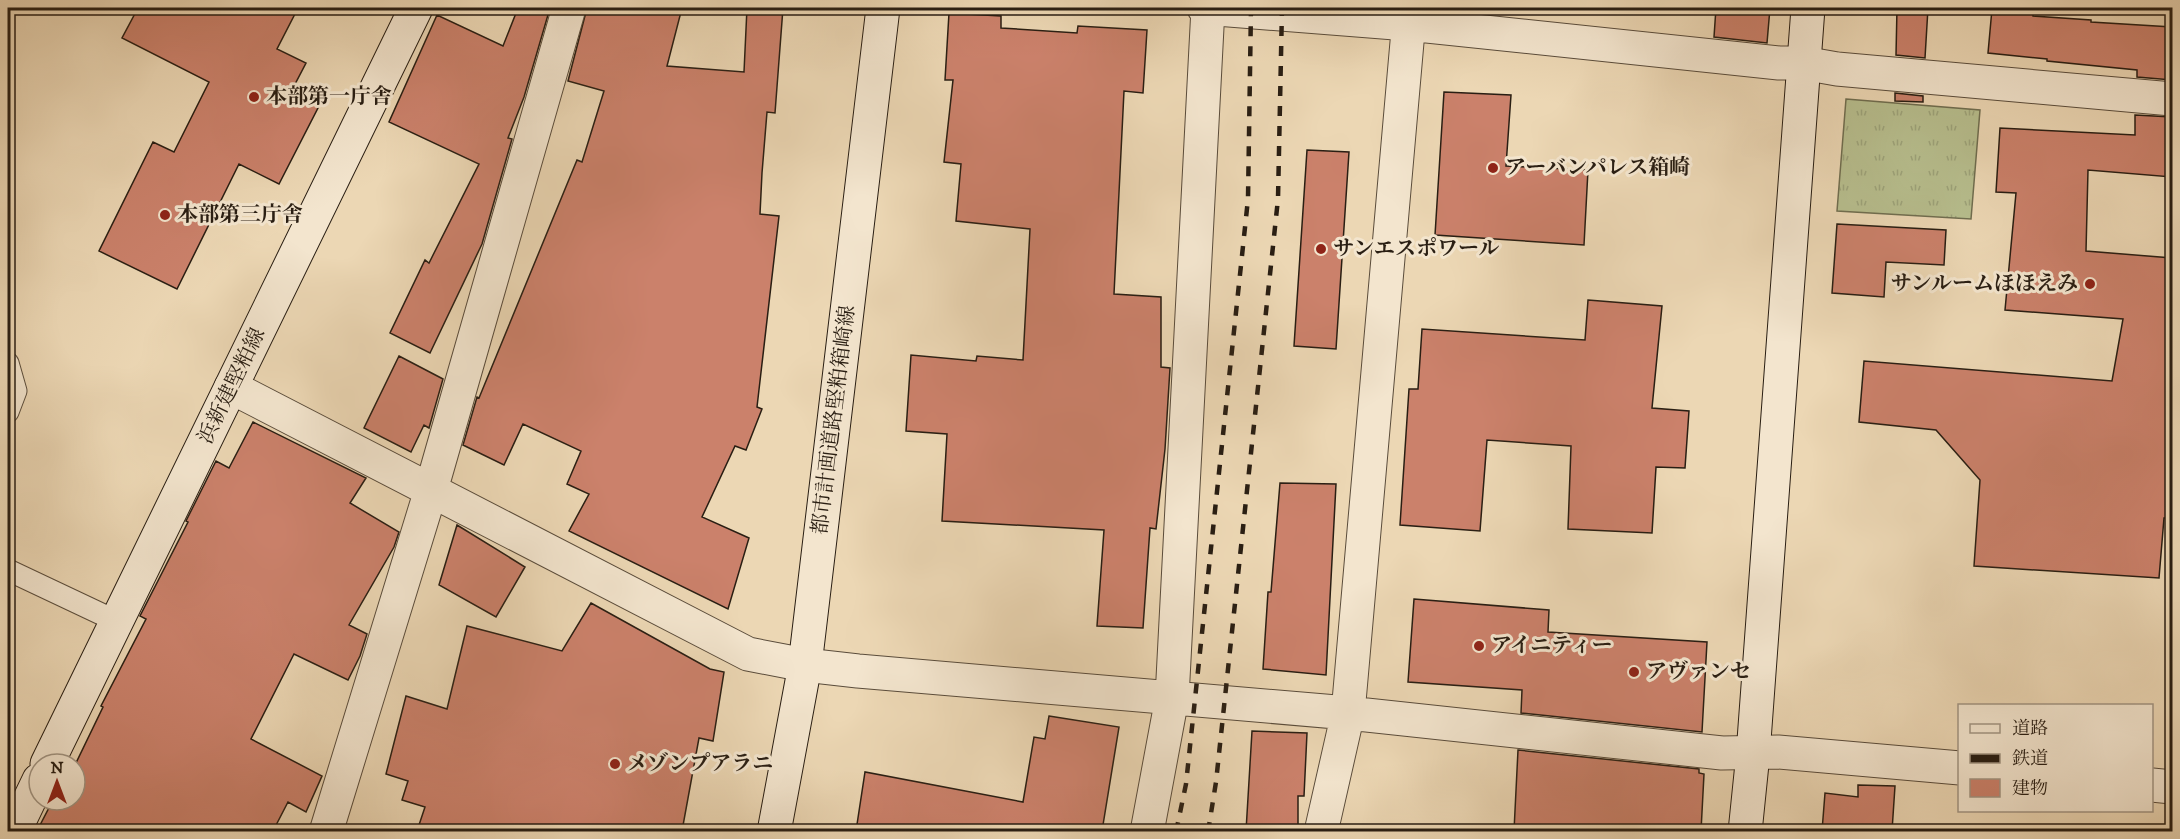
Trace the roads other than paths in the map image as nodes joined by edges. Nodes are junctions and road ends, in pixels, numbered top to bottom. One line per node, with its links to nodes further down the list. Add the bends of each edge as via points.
1 (416, 8): 10 (street, 浜新建堅粕線)
2 (569, 8): 12 (street)
3 (883, 8): 15 (street, 都市計画道路堅粕箱崎線)
4 (1207, 8): 6 (street); 16 (street)
5 (1808, 8): 7 (street)
6 (1409, 16): 7 (street); 17 (street)
7 (1803, 63): 8 (street); 19 (street)
8 (2172, 99)
9 (8, 363): 11 (lane, via 16,391)
10 (231, 387): 12 (street); 14 (street, 浜新建堅粕線)
11 (8, 412)
12 (431, 490): 15 (street, via 748,654); 25 (street)
13 (8, 570): 14 (lane)
14 (116, 621): 18 (street, 浜新建堅粕線)
15 (805, 665): 16 (street); 26 (street, 都市計画道路堅粕箱崎線)
16 (1172, 698): 17 (street); 27 (street)
17 (1348, 713): 19 (street); 28 (street)
18 (53, 752)
19 (1753, 754): 20 (street, via 1778,752); 29 (street)
20 (1958, 768)
21 (2153, 785): 22 (street)
22 (2172, 787)
23 (27, 804): 24 (street)
24 (14, 831)
25 (326, 831)
26 (774, 831)
27 (1148, 831)
28 (1321, 831)
29 (1745, 831)

